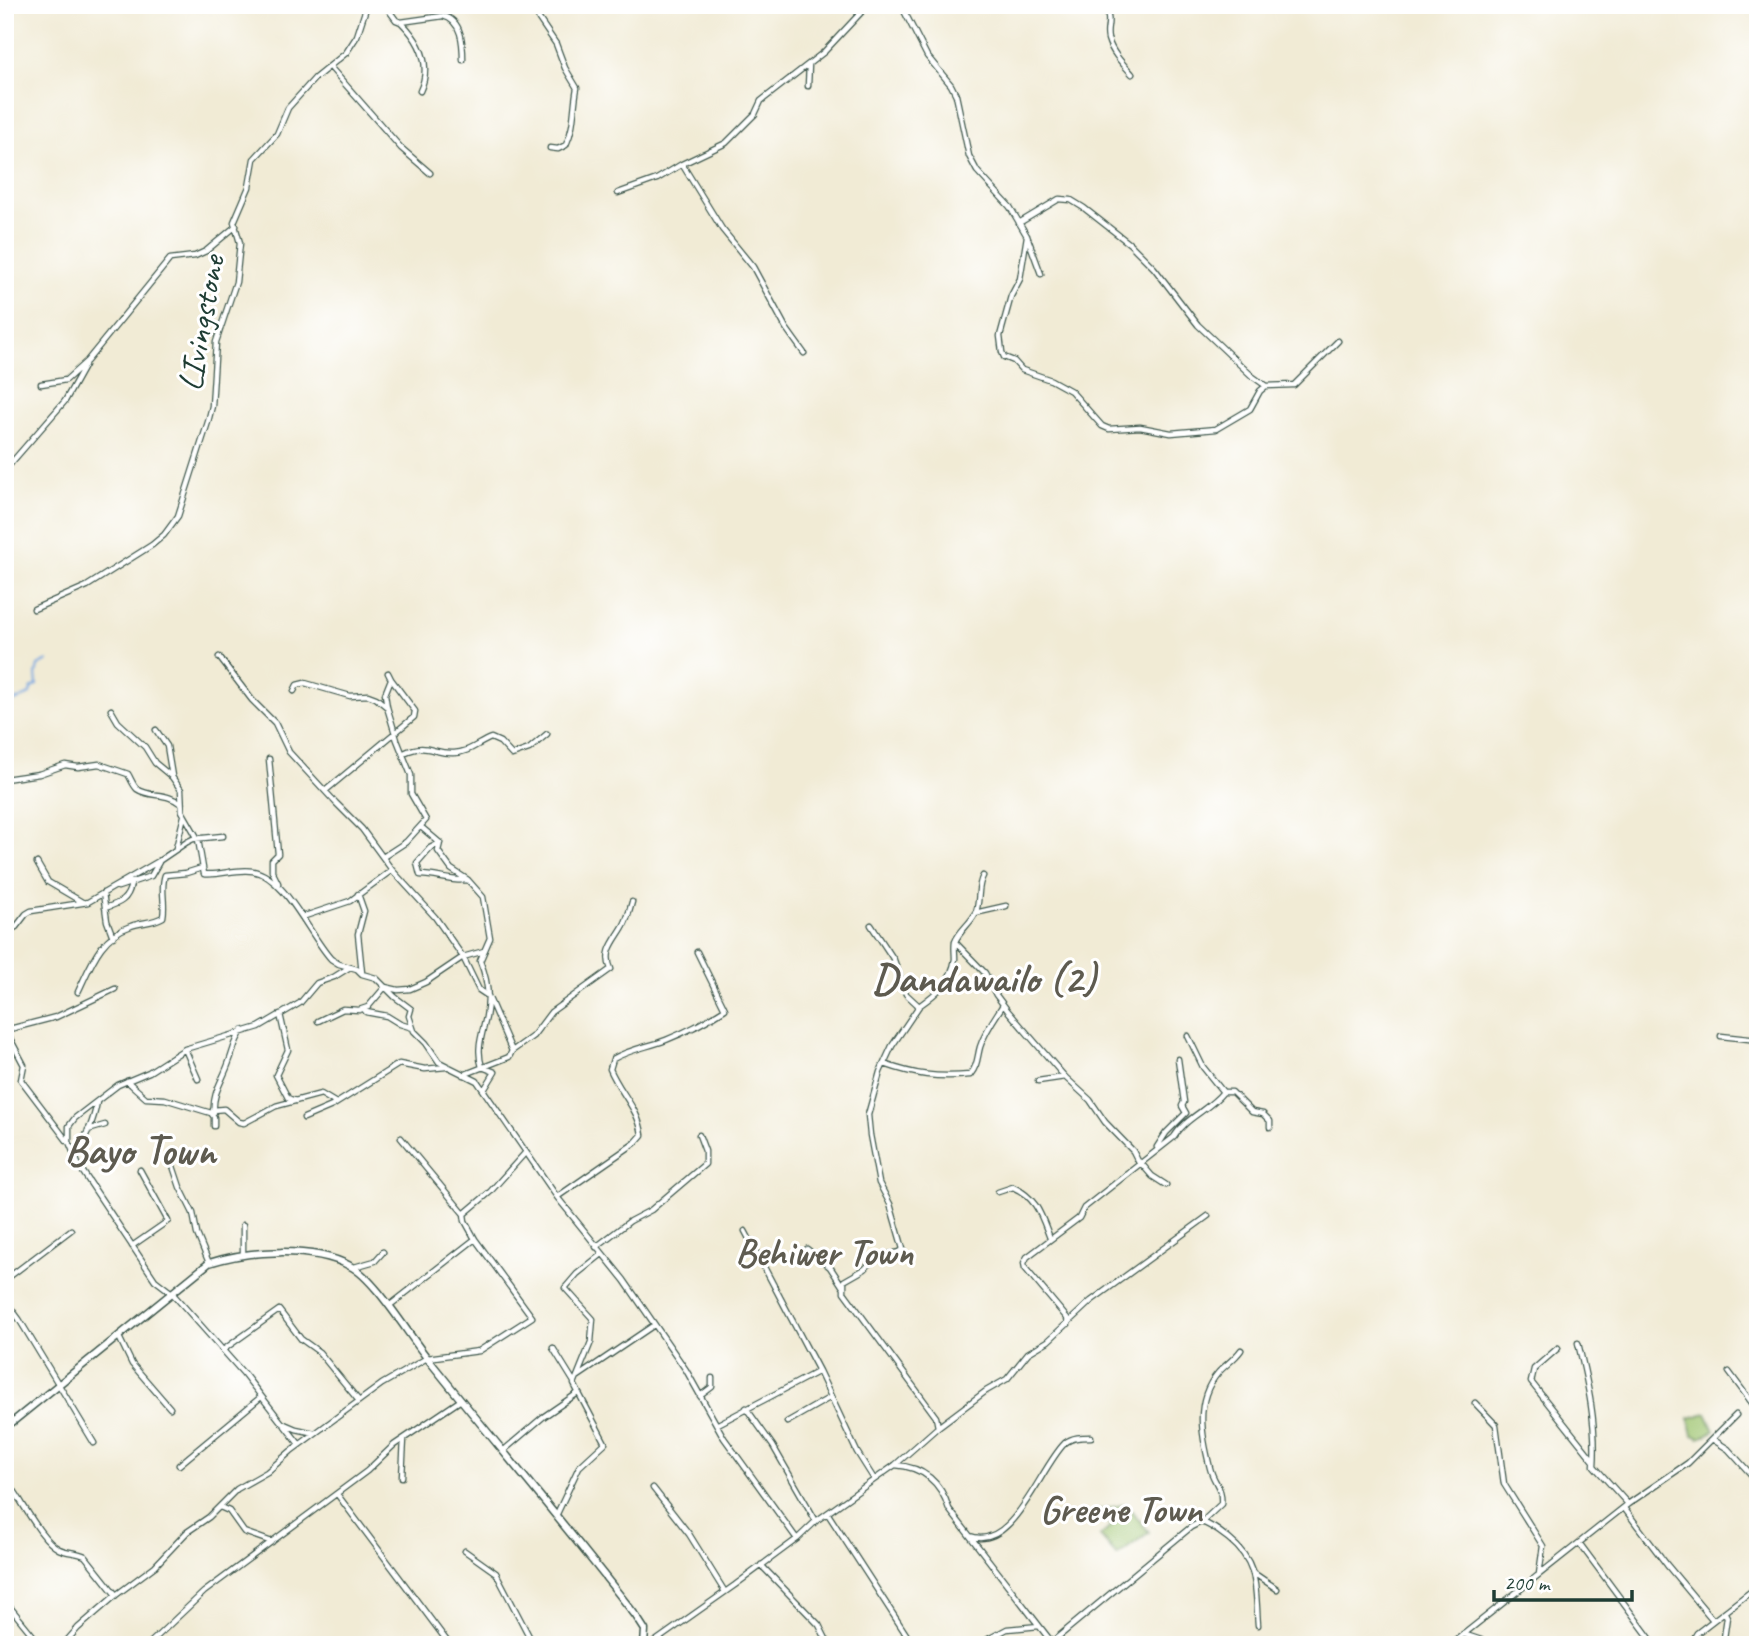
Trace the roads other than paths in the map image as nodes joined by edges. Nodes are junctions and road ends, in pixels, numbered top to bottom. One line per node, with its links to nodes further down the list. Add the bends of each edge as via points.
1 (368, 5): 10 (street, LIvingstone, via 351,46)
2 (385, 5): 7 (street)
3 (534, 5): 14 (street, via 577,88 575,117 566,145)
4 (868, 5): 9 (street)
5 (901, 5): 18 (street, via 927,56 956,95 969,156 977,171)
6 (1104, 5): 11 (street, via 1109,16 1108,38)
7 (401, 22): 8 (street, via 450,18 462,37); 13 (street, via 421,48 425,81)
8 (463, 60)
9 (809, 64): 12 (street); 15 (street, via 761,101 755,114 726,143)
10 (331, 68): 16 (street, via 401,148); 19 (street, LIvingstone, via 315,78 288,108 277,134 254,159)
11 (1132, 74)
12 (808, 86)
13 (421, 91)
14 (550, 148)
15 (682, 164): 17 (street); 23 (street, via 722,229 753,267)
16 (430, 173)
17 (618, 193)
18 (1019, 223): 20 (street); 26 (street, via 1059,199 1084,208 1130,244 1198,325)
19 (236, 226): 24 (street, via 206,251 170,259); 28 (street, LIvingstone, via 240,243 237,275 216,342 212,406 178,516 152,545 88,586)
20 (1027, 236): 21 (street); 26 (street, via 1020,279 1000,336 1002,352 1022,370 1072,391 1101,426 1171,433 1216,429 1250,409)
21 (1041, 274)
22 (1338, 341): 26 (street, via 1294,385)
23 (804, 353)
24 (87, 361): 25 (street, via 66,380); 27 (street, via 65,401)
25 (41, 384)
26 (1266, 386)
27 (5, 470)
28 (34, 609)
29 (219, 657): 42 (street, via 275,723 289,752)
30 (388, 673): 31 (street)
31 (391, 679): 33 (street, via 385,694); 36 (street, via 415,711 410,723)
32 (294, 691): 33 (street, via 305,683 338,694 376,698)
33 (387, 707): 36 (street)
34 (111, 710): 40 (street)
35 (156, 730): 40 (street, via 167,746)
36 (395, 734): 38 (street); 42 (street)
37 (547, 734): 38 (street, via 529,749 512,755 491,738 457,753 418,747)
38 (404, 753): 45 (street, via 411,794 426,820)
39 (269, 759): 59 (street, via 278,854 272,860 272,871)
40 (172, 777): 43 (street, via 181,790)
41 (5, 779): 43 (street, via 65,765 99,764 128,774 140,790 174,797)
42 (325, 792): 50 (street)
43 (181, 804): 44 (street)
44 (184, 815): 47 (street); 49 (street)
45 (421, 827): 48 (street); 50 (street)
46 (223, 836): 47 (street)
47 (198, 839): 49 (street); 53 (street)
48 (440, 843): 56 (street, via 438,851 451,869); 56 (street, via 417,863 420,875)
49 (176, 849): 51 (street)
50 (383, 857): 54 (street)
51 (159, 861): 57 (street, via 150,876); 58 (street)
52 (37, 863): 63 (street, via 48,882)
53 (202, 868): 59 (street, via 205,875 258,872); 70 (street, via 165,875 163,917)
54 (392, 870): 61 (street); 74 (street, via 435,917)
55 (983, 876): 66 (street)
56 (468, 880): 72 (street, via 483,897 490,938)
57 (131, 884): 58 (street); 65 (street, via 124,900)
58 (110, 888): 60 (street)
59 (282, 890): 67 (street)
60 (103, 893): 63 (street); 65 (street)
61 (358, 894): 67 (street); 76 (street, via 364,911 358,934)
62 (632, 902): 93 (street, via 609,952 611,969 551,1012 533,1036)
63 (83, 903): 69 (street, via 31,911)
64 (1006, 906): 66 (street)
65 (105, 908): 70 (street)
66 (975, 913): 71 (street)
67 (302, 917): 75 (street, via 331,959)
68 (871, 925): 82 (street, via 894,960 906,994)
69 (5, 932)
70 (113, 937): 79 (street, via 91,962)
71 (955, 942): 81 (street, via 985,973); 82 (street, via 955,961 948,979)
72 (484, 951): 74 (street); 80 (street, via 480,961)
73 (697, 951): 130 (street, via 725,1009 664,1041 613,1059 610,1069 633,1105 642,1135)
74 (463, 957): 77 (street, via 418,986); 80 (street, via 479,989)
75 (350, 967): 76 (street); 84 (street, via 317,983 300,1003)
76 (362, 974): 77 (street, via 376,978)
77 (385, 988): 83 (street); 86 (street, via 411,1009)
78 (115, 989): 87 (street, via 56,1017)
79 (78, 992)
80 (488, 996): 93 (street); 97 (street, via 478,1051)
81 (1003, 1005): 95 (street, via 988,1026 977,1067 970,1074 914,1075); 100 (street)
82 (919, 1006): 95 (street)
83 (364, 1009): 85 (street, via 343,1009); 86 (street)
84 (280, 1014): 88 (street); 108 (street, via 288,1050 276,1075 288,1098)
85 (318, 1021)
86 (413, 1028): 96 (street)
87 (6, 1029): 121 (street, via 23,1065 21,1080)
88 (244, 1030): 92 (street); 107 (street, via 234,1042)
89 (1188, 1036): 106 (street, via 1203,1068)
90 (1721, 1036): 91 (street)
91 (1758, 1041)
92 (185, 1049): 98 (street); 101 (street)
93 (512, 1051): 97 (street, via 509,1058)
94 (1178, 1059): 122 (street, via 1186,1113)
95 (884, 1064): 147 (street, via 868,1115 870,1135 879,1182 903,1249 876,1257 844,1281)
96 (446, 1067): 99 (street); 110 (street, via 399,1064)
97 (482, 1067): 99 (street); 105 (street, via 495,1072)
98 (141, 1075): 102 (street); 104 (street)
99 (463, 1076): 105 (street, via 477,1081)
100 (1065, 1077): 103 (street); 126 (street, via 1090,1100)
101 (198, 1079)
102 (127, 1081): 104 (street); 109 (street)
103 (1038, 1081)
104 (137, 1090): 113 (street, via 146,1098 184,1104)
105 (484, 1090): 124 (street)
106 (1223, 1092): 117 (street, via 1232,1092 1252,1112 1263,1114); 122 (street)
107 (215, 1096): 111 (street); 112 (street)
108 (296, 1101): 110 (street, via 321,1094); 112 (street, via 244,1123)
109 (97, 1102): 118 (street); 121 (street, via 69,1126)
110 (335, 1103): 114 (street)
111 (214, 1110): 112 (street); 113 (street)
112 (228, 1111)
113 (214, 1117): 116 (street)
114 (304, 1118)
115 (105, 1125): 118 (street)
116 (214, 1126)
117 (1270, 1127)
118 (87, 1131): 123 (street)
119 (699, 1135): 139 (street, via 705,1164 651,1210)
120 (401, 1138): 131 (street)
121 (69, 1142): 123 (street)
122 (1155, 1151): 126 (street)
123 (73, 1153): 138 (street)
124 (525, 1153): 130 (street); 131 (street)
125 (170, 1157): 144 (street)
126 (1140, 1163): 128 (street); 136 (street)
127 (140, 1170): 138 (street, via 168,1221)
128 (1166, 1185)
129 (998, 1192): 136 (street, via 1013,1187 1028,1193)
130 (557, 1197): 139 (street)
131 (464, 1214): 137 (street)
132 (1208, 1216): 151 (street, via 1091,1301)
133 (243, 1225): 143 (street)
134 (71, 1230): 146 (street)
135 (745, 1231): 160 (street)
136 (1050, 1238): 151 (street, via 1027,1257 1025,1268)
137 (475, 1239): 150 (street); 159 (street, via 532,1317 479,1350)
138 (132, 1246): 148 (street, via 155,1280)
139 (596, 1247): 142 (street)
140 (807, 1249): 147 (street, via 830,1267)
141 (383, 1252): 145 (street, via 375,1261)
142 (602, 1254): 152 (street); 163 (street, via 565,1286 593,1319 590,1342)
143 (243, 1255): 144 (main road); 145 (main road, via 323,1255)
144 (209, 1263): 148 (main road)
145 (354, 1267): 150 (main road)
146 (5, 1280)
147 (844, 1288): 179 (street, via 936,1417)
148 (172, 1293): 153 (main road); 157 (street)
149 (5, 1300): 164 (street)
150 (389, 1306): 159 (main road)
151 (1068, 1324): 179 (street, via 1028,1353 1007,1379)
152 (654, 1325): 163 (street); 166 (street)
153 (119, 1337): 164 (main road); 173 (street, via 132,1364)
154 (1578, 1343): 188 (street, via 1592,1406)
155 (553, 1348): 163 (street)
156 (1558, 1348): 188 (street, via 1534,1369 1531,1382)
157 (223, 1350): 167 (street); 170 (street, via 279,1310)
158 (1241, 1350): 202 (street, via 1208,1388 1200,1416 1211,1474 1222,1493 1221,1504)
159 (427, 1358): 169 (main road); 170 (street)
160 (819, 1371): 168 (street); 174 (street)
161 (1728, 1372): 172 (street)
162 (712, 1378): 166 (street, via 712,1387)
163 (575, 1380): 165 (street)
164 (58, 1383): 180 (main road); 185 (street)
165 (578, 1393): 187 (street); 200 (street, via 606,1443 579,1467)
166 (700, 1396): 178 (street)
167 (261, 1397): 177 (street); 189 (street)
168 (831, 1397): 176 (street); 193 (street)
169 (462, 1399): 184 (street); 187 (main road)
170 (359, 1401): 181 (street)
171 (1475, 1403): 210 (street, via 1496,1424 1504,1484 1543,1546)
172 (1752, 1403)
173 (170, 1408)
174 (747, 1408): 178 (street); 201 (street)
175 (1736, 1415): 183 (street)
176 (787, 1422)
177 (282, 1423): 181 (street); 186 (street)
178 (718, 1424): 204 (street)
179 (938, 1427): 190 (street)
180 (5, 1428)
181 (316, 1433): 186 (street)
182 (1091, 1437): 203 (street, via 1066,1442 1024,1505 998,1533 989,1539)
183 (1712, 1439): 194 (street, via 1728,1449); 197 (street, via 1688,1463)
184 (404, 1440): 191 (street); 196 (street)
185 (94, 1443)
186 (299, 1444): 198 (street)
187 (503, 1451): 200 (main road)
188 (1594, 1462): 197 (street)
189 (179, 1465)
190 (895, 1465): 193 (street); 203 (street, via 917,1469 930,1478 944,1492)
191 (402, 1477)
192 (5, 1478): 214 (street, via 53,1545 85,1556)
193 (874, 1479): 199 (street)
194 (1758, 1482)
195 (653, 1488): 213 (street)
196 (337, 1494): 205 (street); 226 (street)
197 (1626, 1506): 206 (street); 217 (street)
198 (220, 1507): 205 (street, via 229,1511 244,1532); 214 (street)
199 (828, 1514): 201 (street); 221 (street)
200 (555, 1517): 228 (main road, via 636,1616 645,1630)
201 (817, 1521): 204 (street)
202 (1201, 1522): 209 (street, via 1241,1549); 222 (street)
203 (969, 1536): 219 (street)
204 (797, 1539): 208 (street)
205 (272, 1542): 225 (street, via 204,1592)
206 (1580, 1544): 210 (street); 236 (street)
207 (465, 1551): 227 (street, via 496,1573 530,1637)
208 (761, 1565): 213 (street); 230 (street, via 819,1625)
209 (1254, 1574): 212 (street); 218 (street)
210 (1539, 1575): 220 (street)
211 (1758, 1586): 216 (street)
212 (1277, 1589)
213 (725, 1592): 229 (street)
214 (116, 1595): 224 (street)
215 (5, 1601): 223 (street, via 35,1638)
216 (1725, 1614): 217 (street); 238 (street)
217 (1713, 1620): 237 (street)
218 (1258, 1625)
219 (1040, 1626): 222 (street); 233 (street, via 1007,1629)
220 (1462, 1634): 234 (street); 235 (street)
221 (906, 1635): 231 (street); 232 (street)
222 (1053, 1643)
223 (34, 1645)
224 (63, 1645)
225 (148, 1645)
226 (450, 1645)
227 (543, 1645)
228 (644, 1645)
229 (650, 1645)
230 (829, 1645)
231 (892, 1645)
232 (913, 1645)
233 (977, 1645)
234 (1450, 1645)
235 (1485, 1645)
236 (1655, 1645)
237 (1690, 1645)
238 (1723, 1645)

